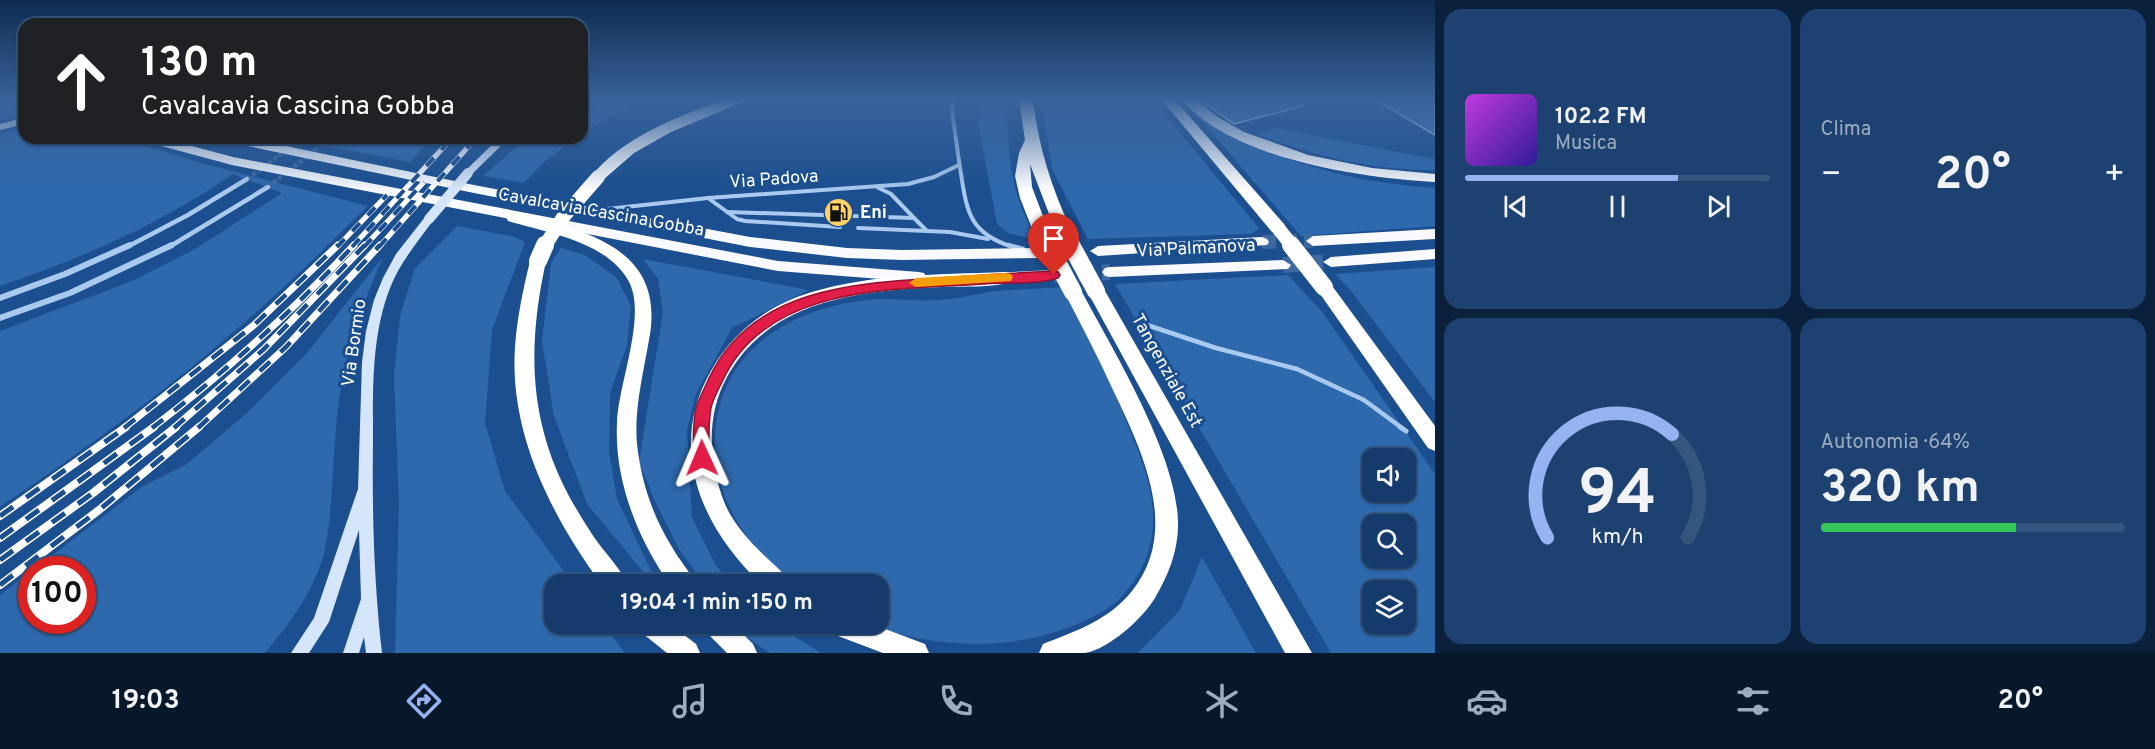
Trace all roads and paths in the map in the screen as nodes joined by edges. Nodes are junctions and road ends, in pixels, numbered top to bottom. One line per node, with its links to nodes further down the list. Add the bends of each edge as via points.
1 (667, 129): 41 (highway, bridge, via 622,156 563,215 538,261 525,312 522,344 528,413 542,459 568,515)
2 (955, 129): 10 (lane)
3 (1030, 129): 6 (highway, Tangenziale Est)
4 (1193, 129): 39 (highway, bridge, via 1324,287)
5 (1231, 129): 11 (highway, via 1288,153 1345,169)
6 (1031, 141): 54 (highway, bridge, via 1024,153 1022,182 1041,232 1154,454 1165,498 1167,534 1159,570 1134,608 1104,631); 55 (highway, Tangenziale Est, bridge, via 1064,232)
7 (170, 144): 18 (highway, Cavalcavia Cascina Gobba, via 224,159)
8 (258, 144): 16 (highway, Cavalcavia Cascina Gobba)
9 (498, 144): 40 (main road, Via Bormio, bridge, via 429,219 395,265 382,292 371,343)
10 (959, 165): 14 (lane, Via Padova, via 918,182); 24 (lane, via 966,209 977,228)
11 (1435, 178)
12 (247, 179): 35 (street, via 123,250)
13 (268, 187): 36 (street, via 140,262)
14 (876, 187): 15 (lane, Via Padova); 19 (lane, via 891,194)
15 (708, 198): 16 (lane, Via Padova); 17 (lane)
16 (588, 211): 28 (highway, Cavalcavia Cascina Gobba, via 709,235 847,253)
17 (727, 212): 19 (lane); 20 (lane, via 753,223)
18 (514, 217): 34 (highway, Cavalcavia Cascina Gobba, via 777,266 900,277); 42 (highway, via 602,247 625,264 639,285 645,313 628,412 627,444 639,502)
19 (914, 218): 22 (lane)
20 (840, 227)
21 (858, 228): 22 (lane)
22 (927, 231): 24 (lane)
23 (1435, 234): 25 (highway)
24 (990, 239): 28 (lane)
25 (1313, 241)
26 (1262, 242): 27 (highway, Via Palmanova)
27 (1098, 251)
28 (1042, 253)
29 (1435, 255): 30 (highway)
30 (1331, 262)
31 (1283, 265): 32 (highway, Via Palmanova)
32 (1110, 273)
33 (1054, 275): 34 (highway, Cavalcavia Cascina Gobba)
34 (1005, 278): 43 (highway, via 842,291 783,312 750,332 736,346 704,405 700,441 704,472 716,510 731,535)
35 (0, 298)
36 (0, 318)
37 (1135, 321): 38 (lane, via 1200,344 1297,369 1377,407)
38 (1406, 431)
39 (1435, 442)
40 (366, 484): 44 (main road, Via Bormio); 48 (main road, via 321,622)
41 (607, 574)
42 (676, 574)
43 (767, 574)
44 (368, 598): 49 (main road, Via Bormio); 50 (main road, Via Bormio)
45 (663, 634): 51 (highway)
46 (726, 634): 52 (highway)
47 (866, 634): 53 (highway)
48 (299, 653)
49 (351, 653)
50 (374, 653)
51 (687, 653)
52 (744, 653)
53 (916, 653)
54 (1052, 653)
55 (1299, 653)

